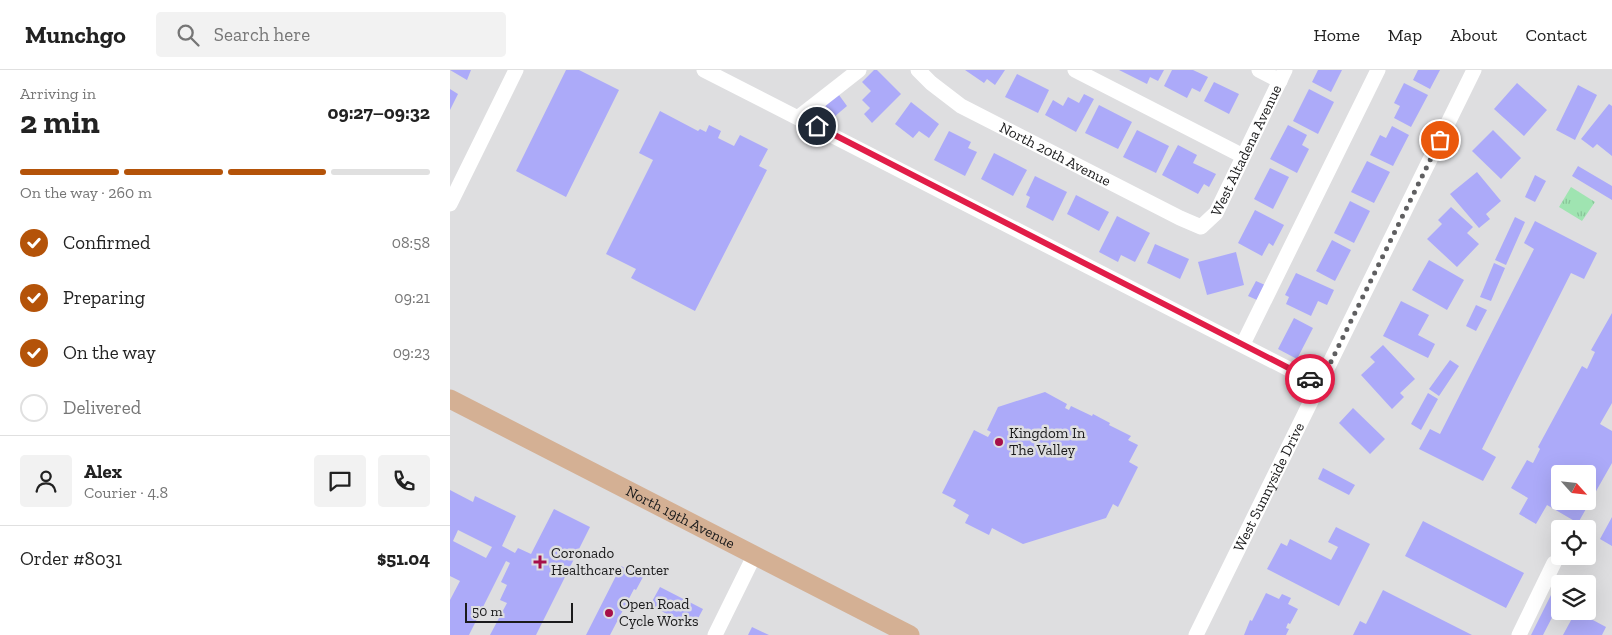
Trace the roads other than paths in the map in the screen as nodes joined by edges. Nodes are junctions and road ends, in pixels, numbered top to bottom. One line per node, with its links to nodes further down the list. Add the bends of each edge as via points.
1 (516, 70): 12 (street)
2 (704, 70): 10 (street)
3 (860, 70): 10 (street)
4 (918, 70): 13 (street, North 20th Avenue, via 961,106)
5 (1074, 70): 11 (street)
6 (1259, 70): 9 (street)
7 (1378, 70): 14 (street)
8 (1474, 70): 15 (street, West Sunnyside Drive)
9 (1283, 75): 11 (street, West Altadena Avenue)
10 (799, 117): 14 (street)
11 (1243, 156): 13 (street, West Altadena Avenue, via 1216,213)
12 (450, 204)
13 (1201, 227)
14 (1243, 344): 15 (street)
15 (1320, 384): 21 (street, West Sunnyside Drive)
16 (450, 399): 17 (main road, North 19th Avenue)
17 (755, 554): 19 (street); 20 (main road, North 19th Avenue)
18 (1553, 565): 22 (street)
19 (715, 635)
20 (910, 635)
21 (1196, 635)
22 (1519, 635)

